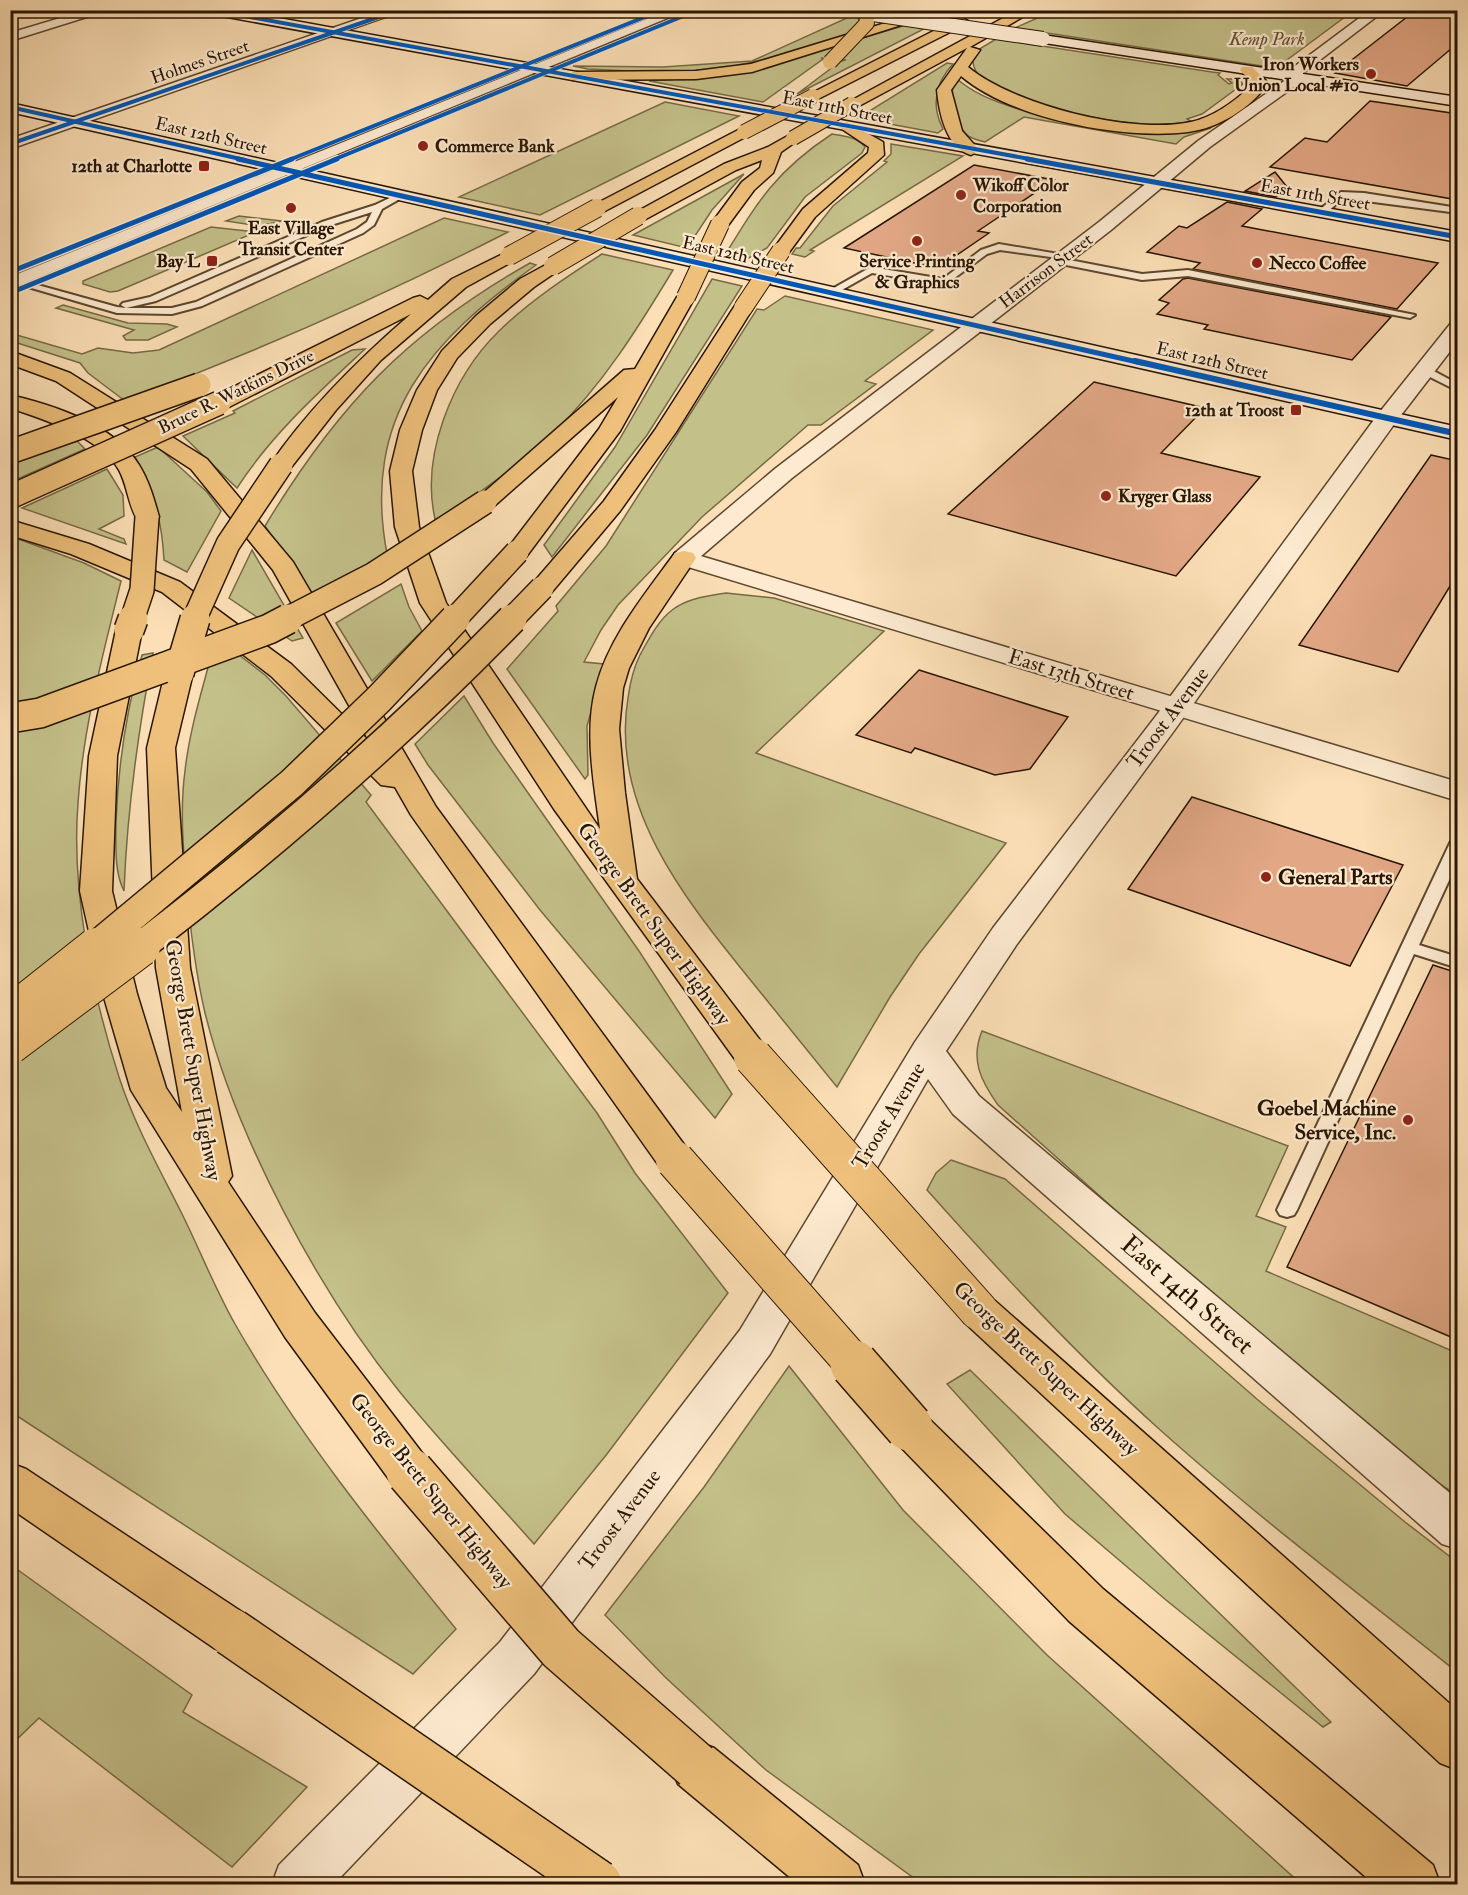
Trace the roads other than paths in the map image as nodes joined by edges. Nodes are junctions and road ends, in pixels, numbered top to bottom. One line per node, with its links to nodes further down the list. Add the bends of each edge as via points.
1 (103, 10): 11 (street)
2 (211, 10): 10 (street, East 11th Street)
3 (399, 10): 10 (street, Holmes Street)
4 (681, 10): 15 (street)
5 (943, 10): 17 (highway, via 742,69 696,75)
6 (1029, 10): 12 (highway, George Brett Super Highway)
7 (1379, 10): 18 (street, Harrison Street, via 1296,72)
8 (859, 12): 13 (highway, bridge, via 867,22); 16 (street, bridge)
9 (974, 14): 25 (highway, George Brett Super Highway, bridge)
10 (336, 33): 15 (street, East 11th Street); 22 (street, Holmes Street)
11 (10, 38)
12 (975, 39): 14 (highway, via 975,47); 26 (highway, George Brett Super Highway, bridge)
13 (825, 65)
14 (960, 68): 16 (highway, via 996,94 1026,105 1066,116 1156,128 1189,127 1213,121 1256,91 1261,83); 27 (highway, via 944,90 945,108 958,138)
15 (539, 70): 17 (street, East 11th Street); 28 (street)
16 (1247, 70): 18 (street)
17 (573, 76): 23 (street, East 11th Street)
18 (1297, 78): 20 (street); 29 (street, Harrison Street, via 1203,144)
19 (789, 92): 25 (highway, via 728,127)
20 (1458, 102)
21 (10, 107): 22 (street, East 12th Street)
22 (78, 122): 24 (street, Holmes Street); 28 (street, East 12th Street)
23 (848, 127): 27 (street, East 11th Street); 64 (highway, bridge, via 877,145 876,155 809,213 665,432 612,506 542,588 441,693 330,794 177,919)
24 (10, 144)
25 (716, 146): 37 (highway, George Brett Super Highway, bridge)
26 (774, 150): 44 (highway, bridge, via 767,170 748,186 720,224 686,297); 60 (highway, George Brett Super Highway, bridge, via 730,167 638,216 553,266 483,320 449,355 427,390 411,430 401,471 407,527 433,603 565,803)
27 (971, 150): 29 (street, East 11th Street)
28 (288, 170): 30 (street, East 12th Street); 36 (street)
29 (1156, 183): 33 (street, East 11th Street); 35 (street, Harrison Street)
30 (401, 196): 31 (lane); 38 (street, East 12th Street)
31 (378, 207): 39 (lane, via 324,224 153,299); 39 (lane, via 371,223 360,231 188,308 143,312)
32 (1458, 211): 33 (lane, via 1341,195)
33 (1322, 213): 34 (street, East 11th Street)
34 (1458, 237)
35 (1062, 258): 38 (lane, via 999,247 984,252 945,282 871,270); 40 (lane, via 1142,277 1188,273); 41 (street, Harrison Street)
36 (13, 283): 39 (lane)
37 (459, 283): 43 (highway, Bruce R. Watkins Drive); 66 (highway, George Brett Super Highway, bridge, via 374,356 328,405 281,465 228,544 191,627 161,748 173,968)
38 (831, 293): 41 (street, East 12th Street)
39 (98, 305)
40 (1410, 315)
41 (975, 325): 49 (street, East 12th Street); 54 (street, Harrison Street, via 784,473)
42 (1458, 327): 46 (street, Troost Avenue)
43 (351, 334): 51 (highway, bridge); 52 (highway, Bruce R. Watkins Drive, bridge, via 219,403)
44 (654, 352): 56 (highway, bridge, via 485,502 374,574 269,629 40,713); 63 (highway, bridge, via 609,430 517,552 397,683 292,783 150,904)
45 (10, 357): 58 (highway, via 63,377 199,464 284,567)
46 (1424, 370): 47 (lane); 49 (street, Troost Avenue)
47 (1458, 388)
48 (10, 401): 66 (highway, bridge, via 52,415 97,437 127,463 147,517 141,590 103,756 96,891 148,1090)
49 (1387, 418): 50 (street, East 12th Street); 55 (street, Troost Avenue)
50 (1458, 434)
51 (10, 452)
52 (10, 497)
53 (10, 527): 58 (highway, via 80,549 171,587 281,670)
54 (684, 558): 55 (street, East 13th Street); 60 (highway, via 633,633 615,672 606,706 607,755)
55 (1177, 707): 57 (street, East 13th Street); 65 (street, Troost Avenue, via 1005,936)
56 (10, 718)
57 (1458, 792)
58 (422, 809): 74 (highway, bridge, via 675,1160 909,1427 1086,1605)
59 (1458, 843): 61 (lane)
60 (622, 880): 70 (highway, George Brett Super Highway, bridge, via 753,1057 979,1311)
61 (1409, 947): 62 (lane); 67 (lane)
62 (1458, 963)
63 (10, 1015)
64 (10, 1045)
65 (927, 1051): 69 (street, East 14th Street, via 966,1105); 71 (street, Troost Avenue, via 755,1342 517,1658)
66 (216, 1193): 73 (highway, George Brett Super Highway, bridge, via 300,1325 410,1472 561,1648)
67 (1287, 1210)
68 (10, 1483): 72 (highway, bridge)
69 (1458, 1529)
70 (1458, 1745)
71 (298, 1884)
72 (598, 1884)
73 (839, 1884)
74 (1414, 1884)

